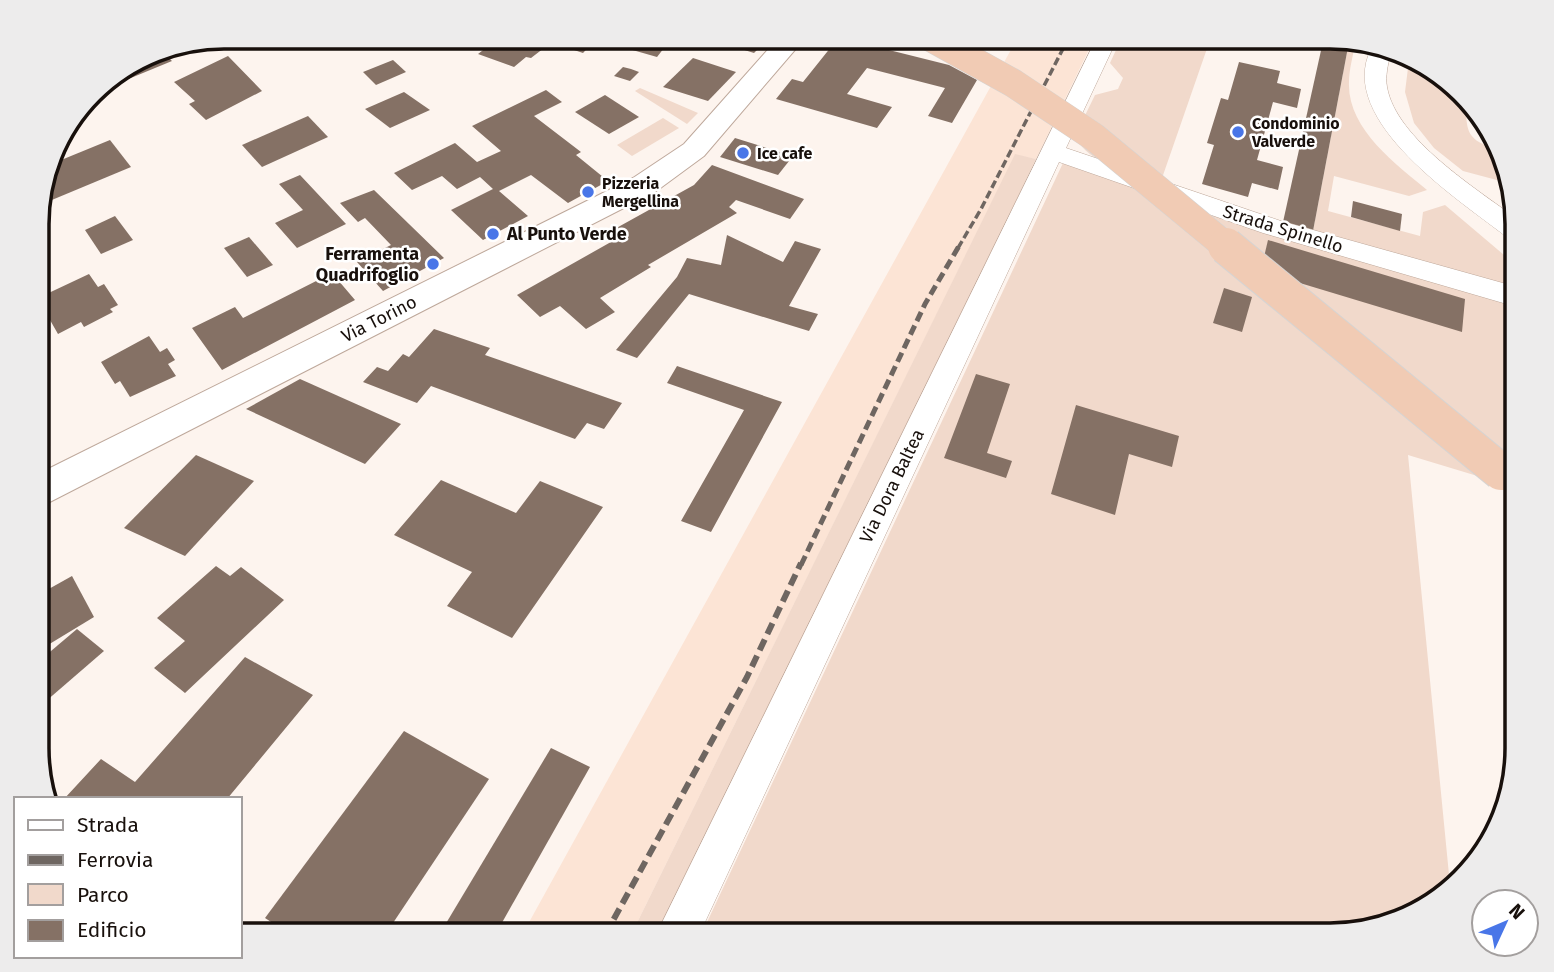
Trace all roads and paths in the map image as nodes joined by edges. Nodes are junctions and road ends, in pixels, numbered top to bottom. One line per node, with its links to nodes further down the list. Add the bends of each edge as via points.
1 (782, 49): 9 (street, Via Torino, via 694,150 644,185)
2 (952, 49): 8 (main road, bridge, via 1094,137)
3 (1101, 49): 5 (street, Via Dora Baltea)
4 (1379, 56): 6 (street, via 1375,87 1408,142)
5 (1052, 151): 7 (street, Strada Spinello, via 1272,227); 10 (street, Via Dora Baltea)
6 (1505, 222)
7 (1505, 294)
8 (1501, 471)
9 (49, 486)
10 (683, 923)

